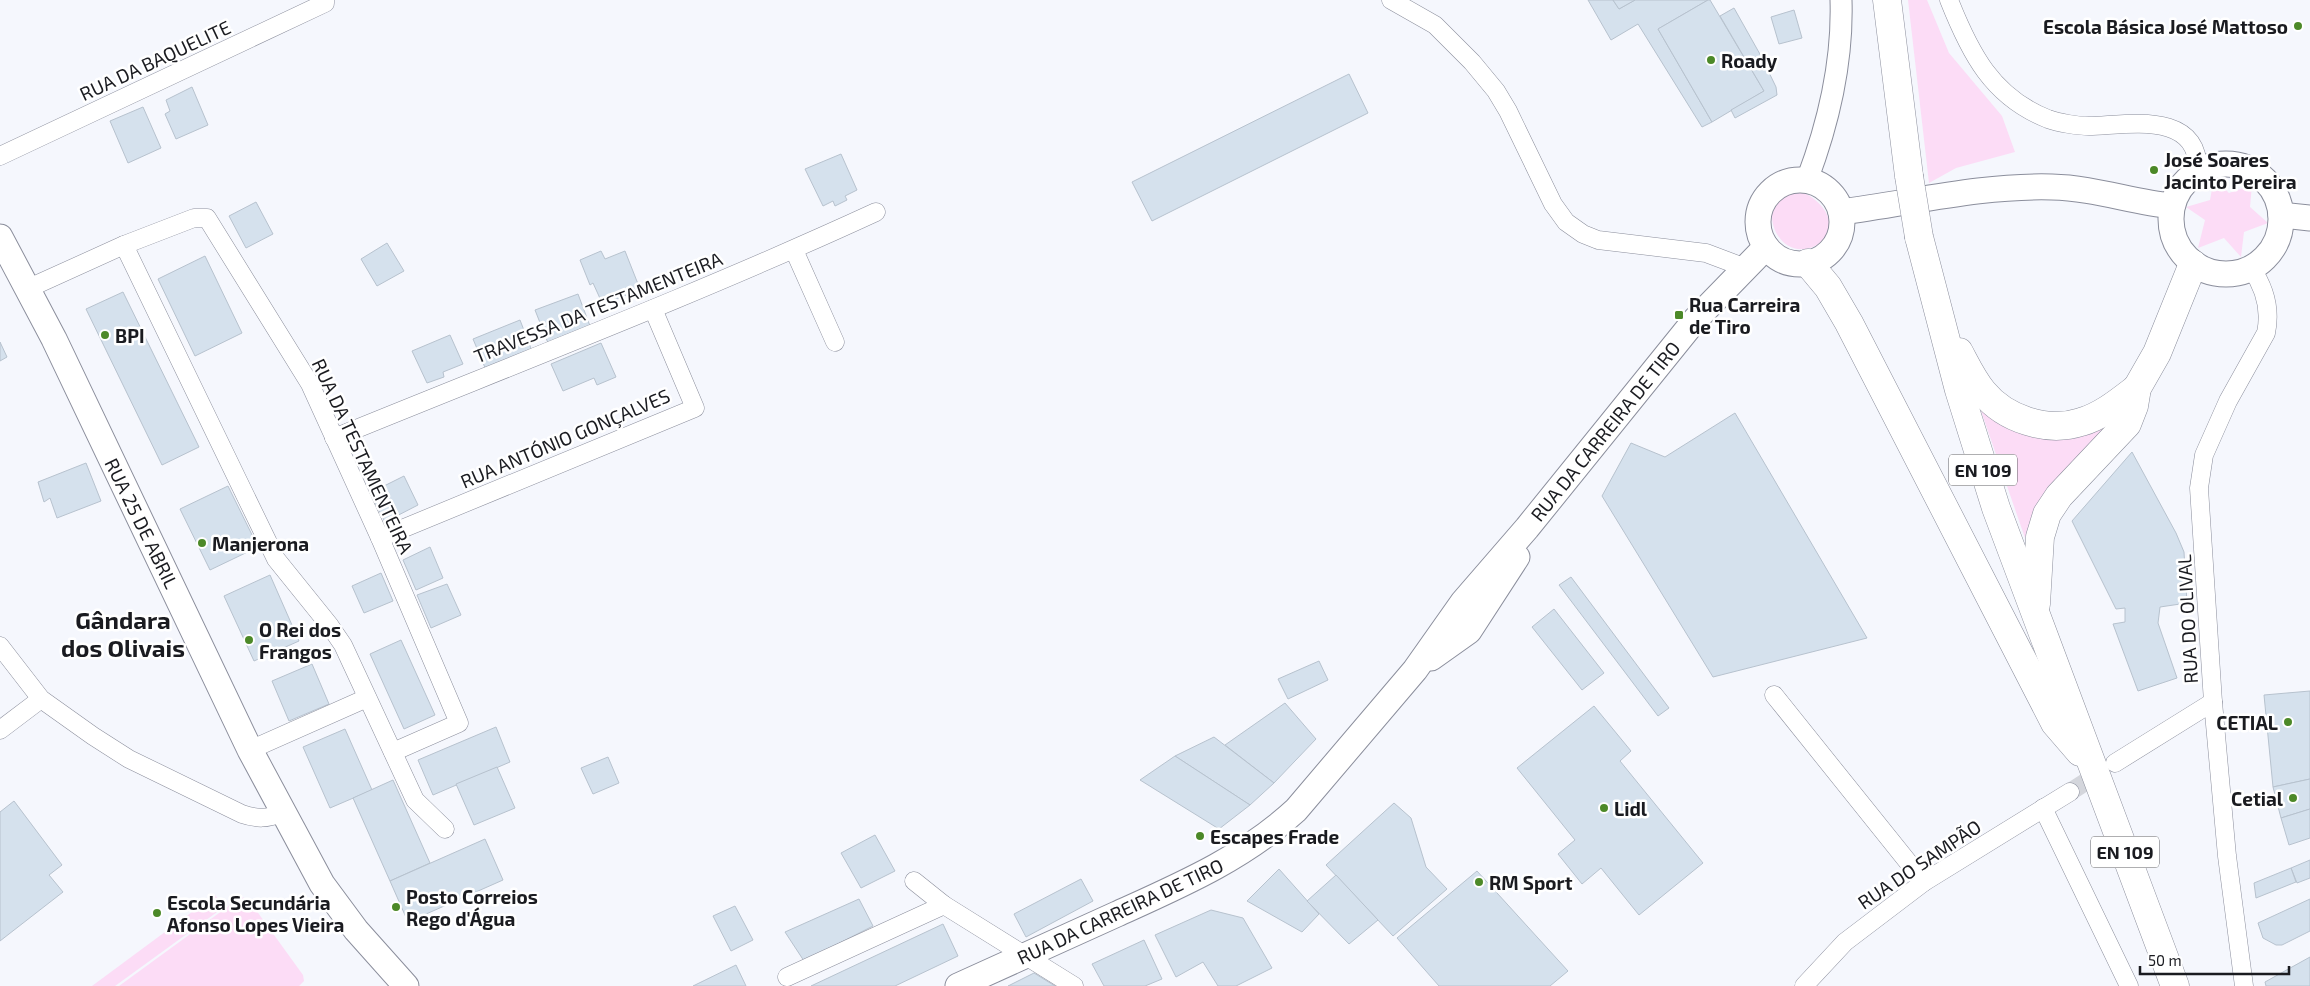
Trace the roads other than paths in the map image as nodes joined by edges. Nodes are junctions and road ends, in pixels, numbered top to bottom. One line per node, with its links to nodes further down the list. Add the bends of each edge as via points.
1 (325, 0): 6 (street, RUA DA BAQUELITE, via 325,3)
2 (1391, 0): 20 (street, via 1435,25 1496,91 1553,204 1566,222 1598,240 1706,253)
3 (1841, 0): 8 (street, via 1833,98)
4 (1886, 0): 24 (main road, EN 109, bridge, via 1919,237)
5 (1949, 0): 7 (street, via 1978,62 1998,88 2023,106 2049,119 2087,126 2142,123 2173,128 2186,138 2198,157)
6 (0, 156)
7 (2198, 172): 9 (main road, via 2182,186); 12 (main road, via 2224,164 2252,170 2272,189)
8 (1807, 180): 11 (main road, via 1825,188); 16 (main road, via 1783,183 1765,199 1759,213 1758,228)
9 (2172, 206): 11 (main road, via 2091,190 2050,187 1979,191); 19 (main road, via 2170,219 2176,244)
10 (876, 212): 17 (street, TRAVESSA DA TESTAMENTEIRA)
11 (1841, 212): 18 (main road, via 1842,224 1835,244 1828,253)
12 (2281, 215): 13 (main road); 21 (main road, via 2279,234 2271,252)
13 (2310, 218)
14 (0, 237): 22 (main road, RUA 25 DE ABRIL)
15 (124, 246): 22 (street, RUA DA TESTAMENTEIRA); 27 (street, RUA DA TESTAMENTEIRA, via 194,218 207,218 310,384); 36 (street, via 276,559 343,645)
16 (1766, 247): 18 (main road, via 1790,262); 20 (main road, RUA DA CARREIRA DE TIRO)
17 (794, 250): 23 (street, TRAVESSA DA TESTAMENTEIRA); 25 (street)
18 (1808, 263): 42 (main road, via 1828,287 1849,323 2055,723)
19 (2193, 264): 21 (main road, via 2221,275); 26 (main road, via 2156,354)
20 (1746, 268): 28 (main road, RUA DA CARREIRA DE TIRO, via 1695,320)
21 (2251, 268): 38 (street, RUA DO OLIVAL, via 2259,279 2268,304 2266,333 2228,401 2204,455 2199,488)
22 (28, 288): 40 (main road, RUA 25 DE ABRIL)
23 (653, 309): 27 (street, TRAVESSA DA TESTAMENTEIRA); 29 (street, RUA ANTÓNIO GONÇALVES, via 695,408)
24 (1941, 321): 26 (main road, via 1983,392 2004,410 2028,422 2053,425 2080,423 2103,412); 31 (main road, EN 109, via 1979,458)
25 (835, 342)
26 (2137, 388): 31 (main road, via 2127,424 2059,496 2048,514 2040,537)
27 (334, 438): 29 (street, RUA DA TESTAMENTEIRA)
28 (1527, 528): 30 (main road, RUA DA CARREIRA DE TIRO); 32 (main road, RUA DA CARREIRA DE TIRO, via 1512,567)
29 (380, 538): 41 (street, RUA DA TESTAMENTEIRA, via 459,723)
30 (1463, 602): 32 (main road, via 1463,621); 34 (main road, RUA DA CARREIRA DE TIRO)
31 (2036, 615): 42 (main road, EN 109)
32 (1469, 631): 34 (main road, RUA DA CARREIRA DE TIRO)
33 (0, 646): 37 (street)
34 (1415, 670): 50 (main road, RUA DA CARREIRA DE TIRO, via 1296,810 1252,845 1192,880)
35 (1774, 695): 48 (street)
36 (367, 698): 40 (street); 41 (street)
37 (42, 699): 39 (street); 45 (street, via 129,759 242,814 269,818)
38 (2213, 702): 42 (street); 60 (street, RUA DO OLIVAL, via 2227,856)
39 (0, 730)
40 (250, 750): 45 (main road, RUA 25 DE ABRIL)
41 (393, 752): 46 (street, via 415,800)
42 (2104, 764): 59 (main road, EN 109)
43 (2070, 792): 44 (street, RUA DO SAMPÃO)
44 (2043, 808): 48 (street, RUA DO SAMPÃO); 58 (street)
45 (282, 812): 51 (main road, RUA 25 DE ABRIL, via 337,906)
46 (445, 828)
47 (914, 881): 49 (street)
48 (1924, 882): 57 (street, RUA DO SAMPÃO, via 1844,942)
49 (944, 905): 50 (street); 52 (street)
50 (1025, 956): 55 (main road, RUA DA CARREIRA DE TIRO); 56 (street)
51 (383, 958): 53 (main road, RUA 25 DE ABRIL); 54 (main road, RUA 25 DE ABRIL)
52 (787, 977)
53 (406, 986)
54 (422, 986)
55 (958, 986)
56 (1074, 986)
57 (1804, 986)
58 (2130, 986)
59 (2175, 986)
60 (2244, 986)

